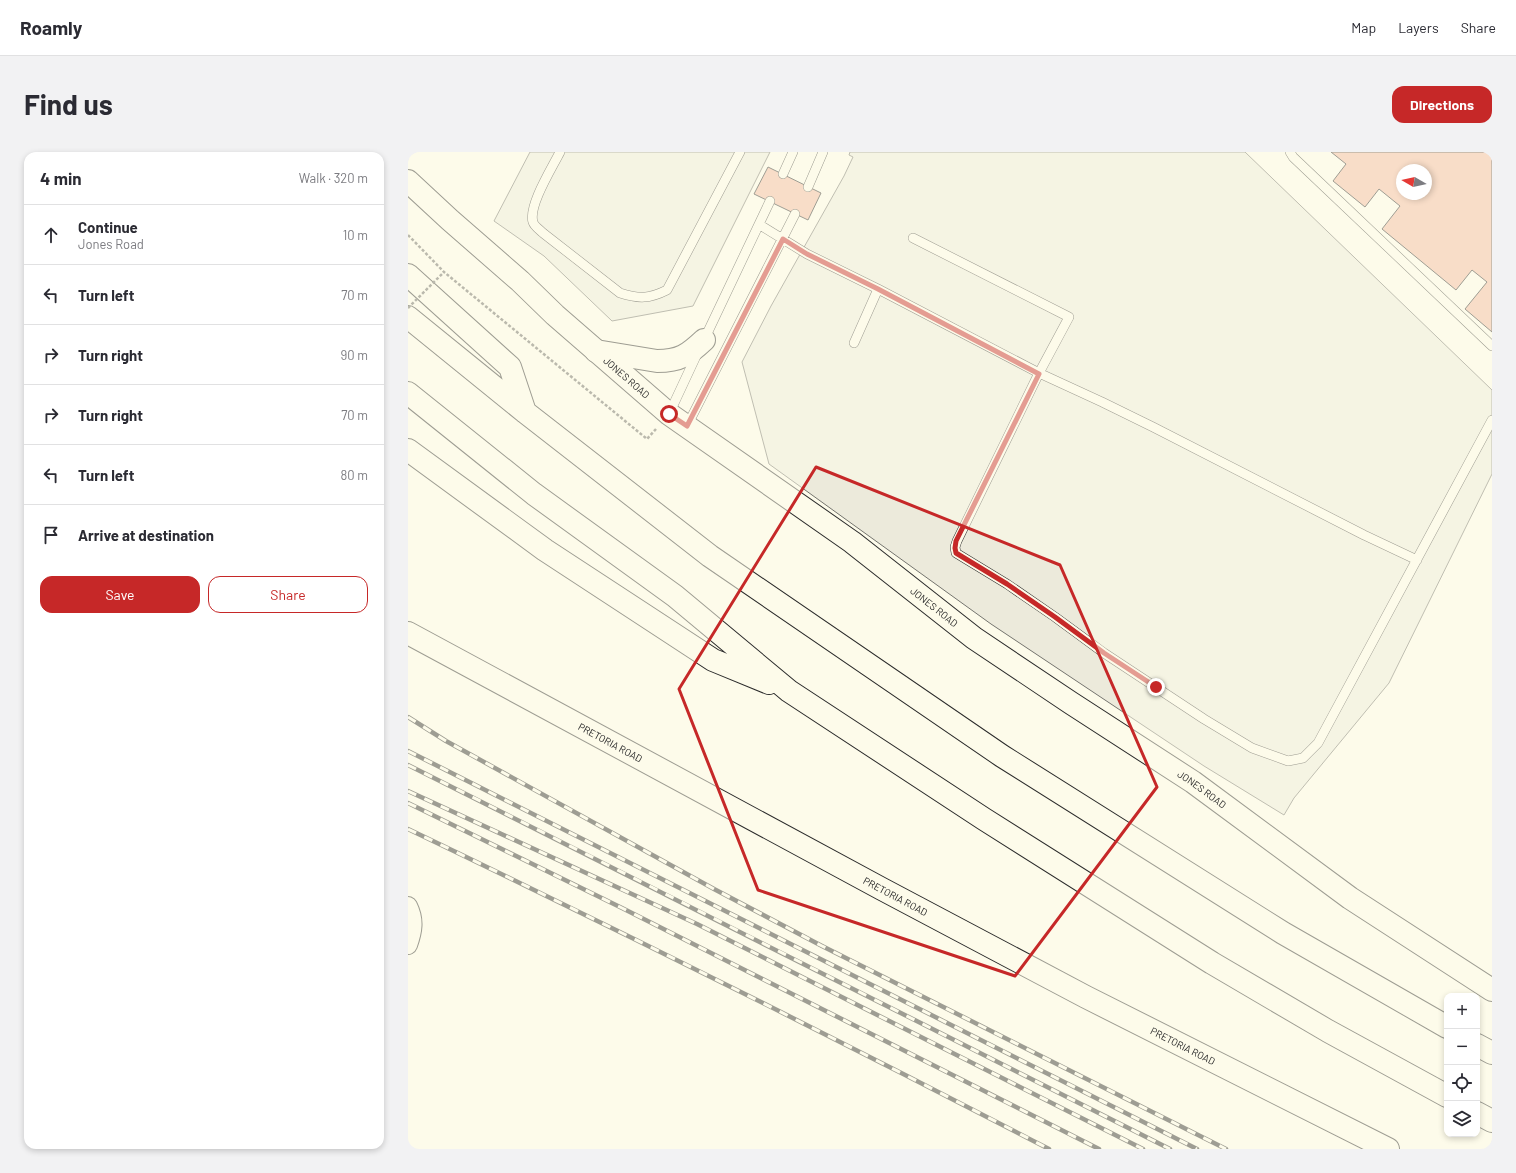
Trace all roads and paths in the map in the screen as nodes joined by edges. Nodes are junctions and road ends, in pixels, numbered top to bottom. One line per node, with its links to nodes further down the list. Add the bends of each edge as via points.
1 (560, 152): 2 (lane, via 534,202 531,213 533,224 620,292 634,298 656,295 667,290)
2 (740, 152)
3 (793, 152): 6 (lane)
4 (823, 152): 8 (lane)
5 (1290, 152): 22 (lane, via 1292,157)
6 (783, 174)
7 (408, 181): 23 (main road, JONES ROAD)
8 (808, 187)
9 (770, 201): 11 (lane)
10 (795, 214): 14 (lane)
11 (760, 224): 14 (lane); 20 (lane)
12 (408, 235): 15 (path)
13 (914, 238): 24 (lane, via 1069,317)
14 (783, 239): 17 (lane, via 807,254); 29 (lane)
15 (444, 272): 18 (path, bridge); 30 (path)
16 (408, 275): 26 (main road, via 510,367)
17 (878, 289): 21 (lane); 24 (lane)
18 (408, 308)
19 (408, 317): 26 (main road)
20 (704, 340): 23 (main road, via 690,353 666,361); 27 (lane)
21 (854, 343)
22 (1492, 346)
23 (596, 351): 27 (main road, JONES ROAD)
24 (1039, 374): 32 (lane, via 1153,427 1364,536); 32 (lane, via 956,541 956,553 1007,584 1104,653 1204,719 1252,748 1288,761 1303,758 1318,742)
25 (408, 393): 34 (main road, via 534,494 675,596)
26 (525, 412): 38 (main road, via 710,556 1002,756 1283,933)
27 (669, 414): 29 (main road, JONES ROAD)
28 (1492, 420): 32 (lane)
29 (687, 426): 37 (main road, JONES ROAD, via 852,542 974,638 1193,782 1350,898)
30 (647, 439)
31 (408, 450): 34 (main road, via 545,550 713,660)
32 (1417, 560)
33 (408, 634): 44 (main road, PRETORIA ROAD, via 1072,989)
34 (789, 691): 41 (main road, via 984,819 1212,963 1328,1031)
35 (408, 906): 36 (street, via 413,926)
36 (408, 945)
37 (1492, 990)
38 (1444, 1025)
39 (1480, 1047): 40 (main road)
40 (1492, 1053)
41 (1444, 1094)
42 (1480, 1115): 43 (main road)
43 (1492, 1121)
44 (1388, 1149)

